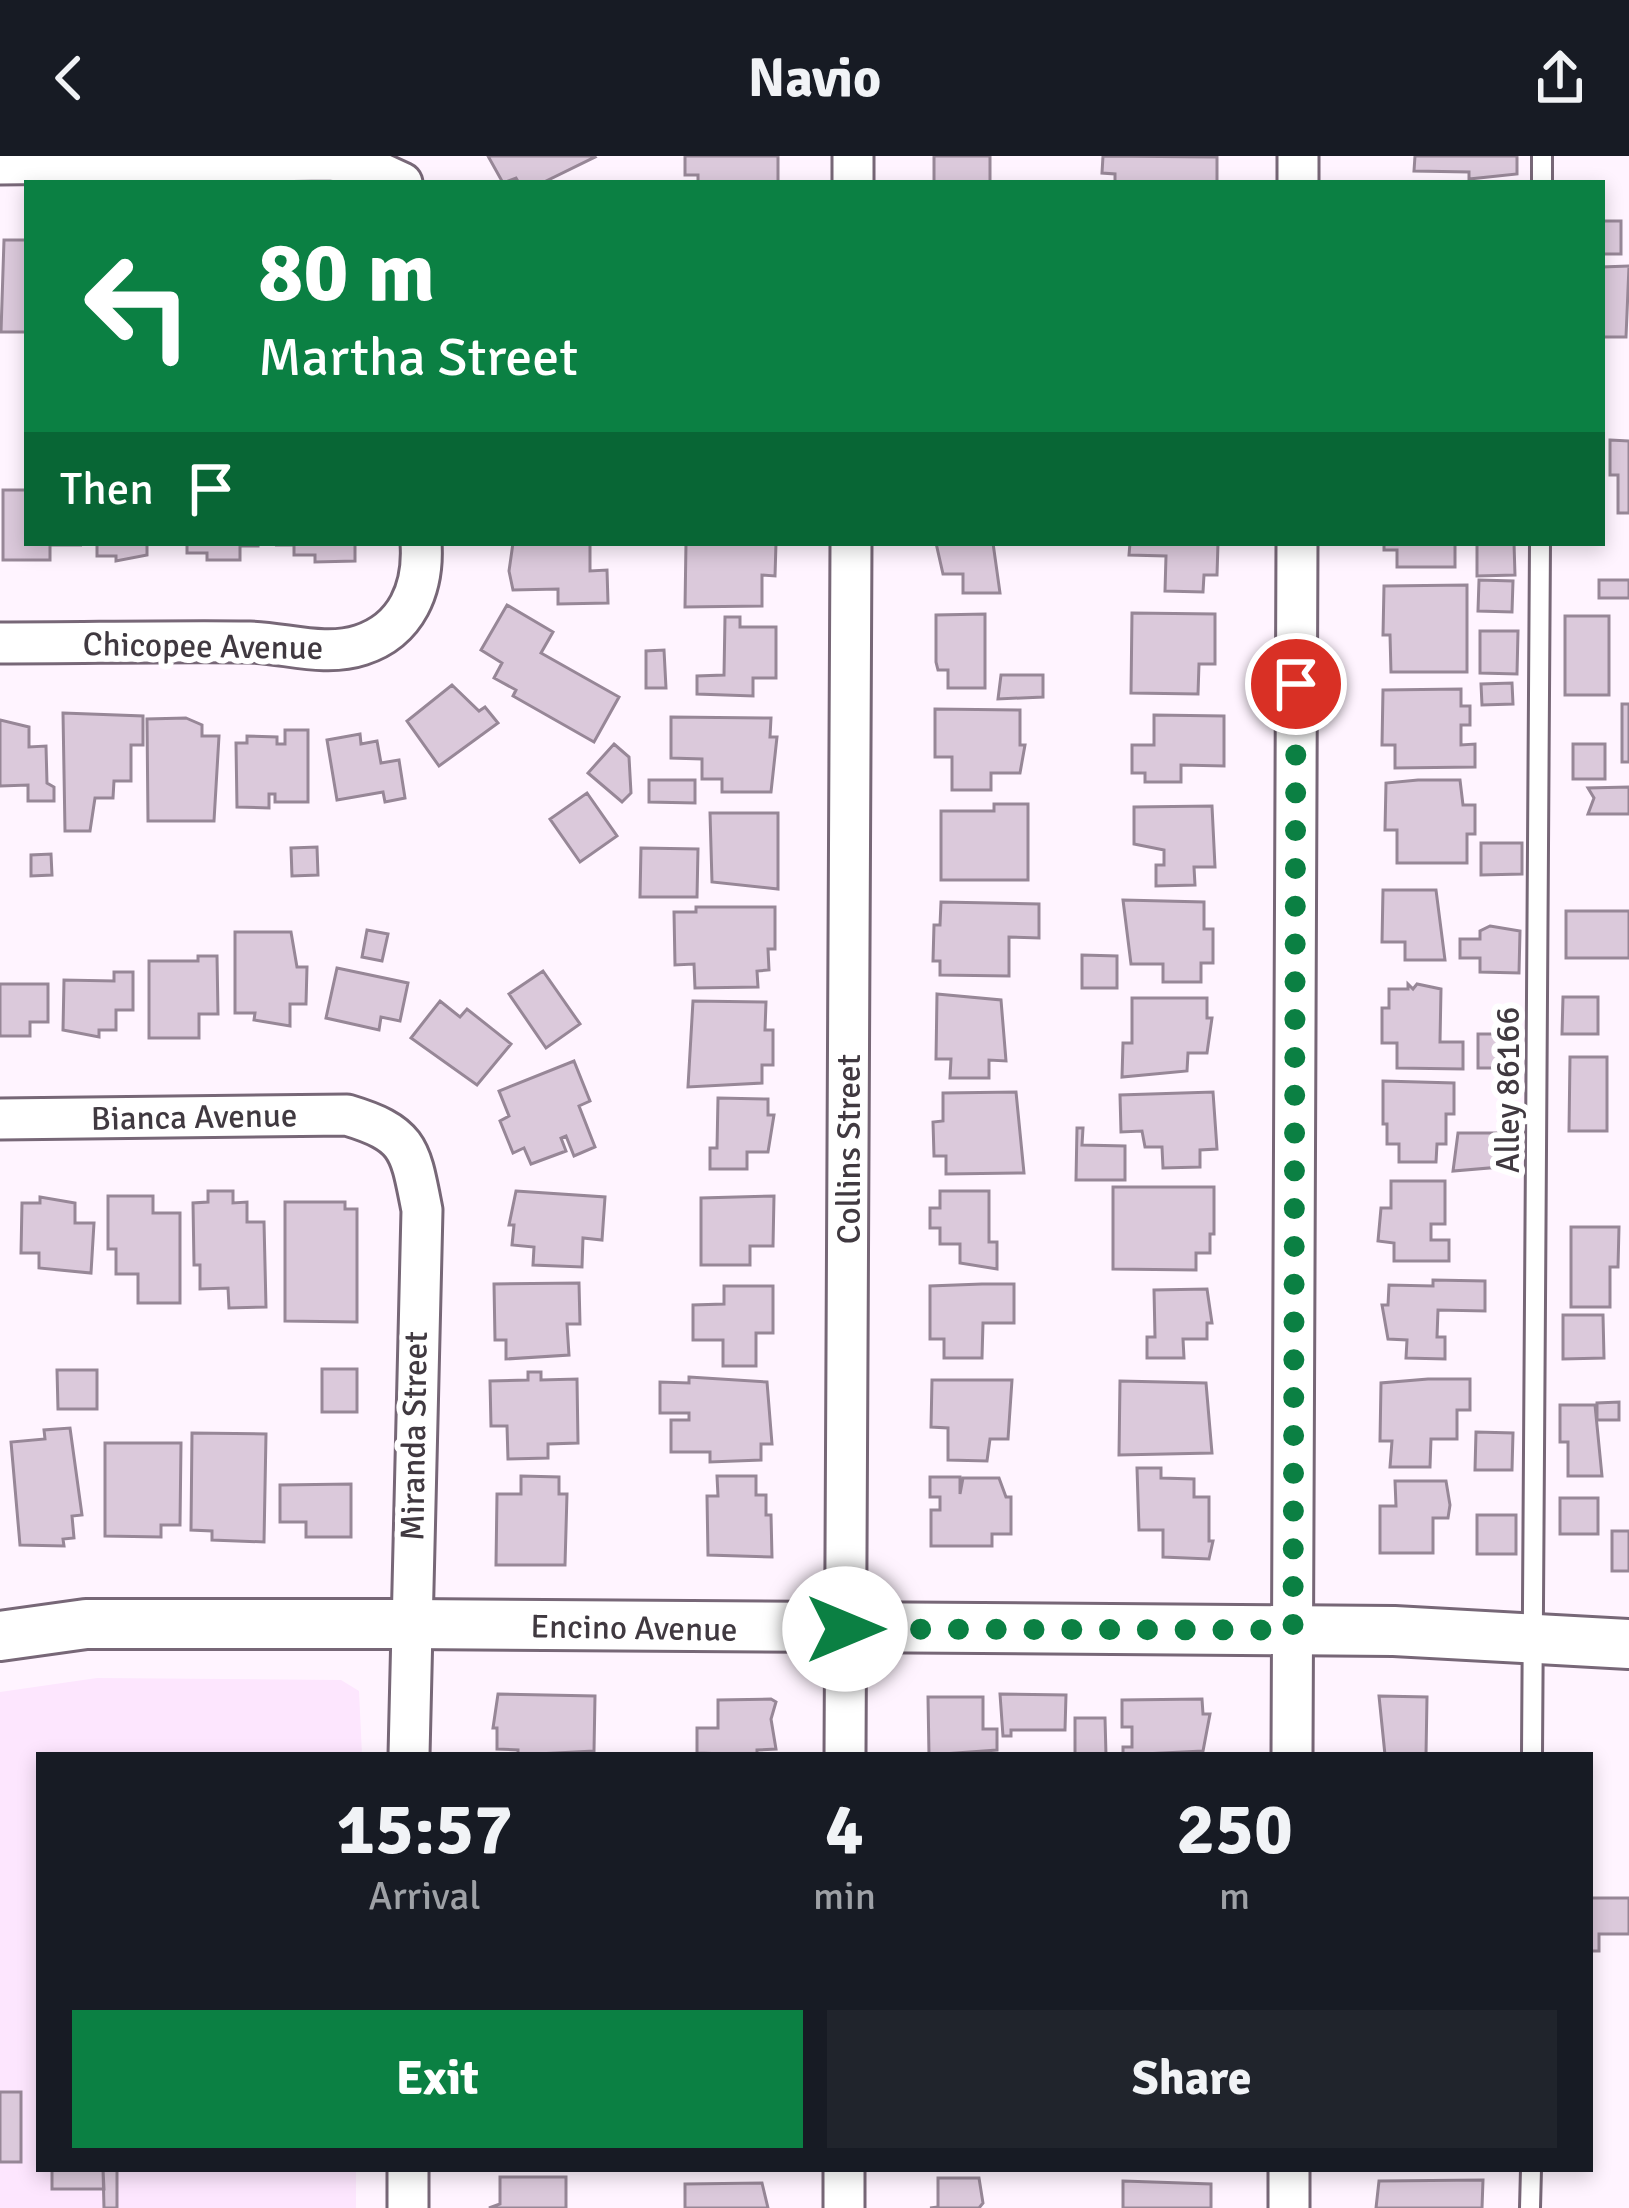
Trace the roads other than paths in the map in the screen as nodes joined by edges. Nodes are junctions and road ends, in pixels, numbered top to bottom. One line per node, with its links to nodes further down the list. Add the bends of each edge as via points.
1 (0, 164): 2 (street, via 330,160)
2 (399, 180)
3 (421, 546): 7 (street, Chicopee Avenue, via 415,599 399,623 361,646)
4 (851, 546): 11 (street, Collins Street)
5 (1297, 546): 12 (street)
6 (1540, 546): 14 (lane, Alley 86166)
7 (0, 643)
8 (0, 1119): 9 (street, Bianca Avenue, via 296,1112)
9 (387, 1127): 10 (street, Miranda Street, via 404,1144 422,1210)
10 (408, 1624): 11 (street, Encino Avenue); 13 (street, Encino Avenue, via 86,1624); 16 (street, Miranda Street)
11 (845, 1629): 12 (street, Encino Avenue); 17 (street, Collins Street)
12 (1293, 1630): 14 (street, Encino Avenue); 18 (street)
13 (0, 1636)
14 (1533, 1638): 15 (street, Encino Avenue); 19 (lane, Alley 86166)
15 (1629, 1644)
16 (409, 1752)
17 (845, 1752)
18 (1292, 1752)
19 (1532, 1752)
20 (408, 2172): 24 (street)
21 (844, 2172): 25 (street)
22 (1289, 2172): 26 (street)
23 (1531, 2172): 27 (lane)
24 (408, 2208)
25 (844, 2208)
26 (1289, 2208)
27 (1530, 2208)

